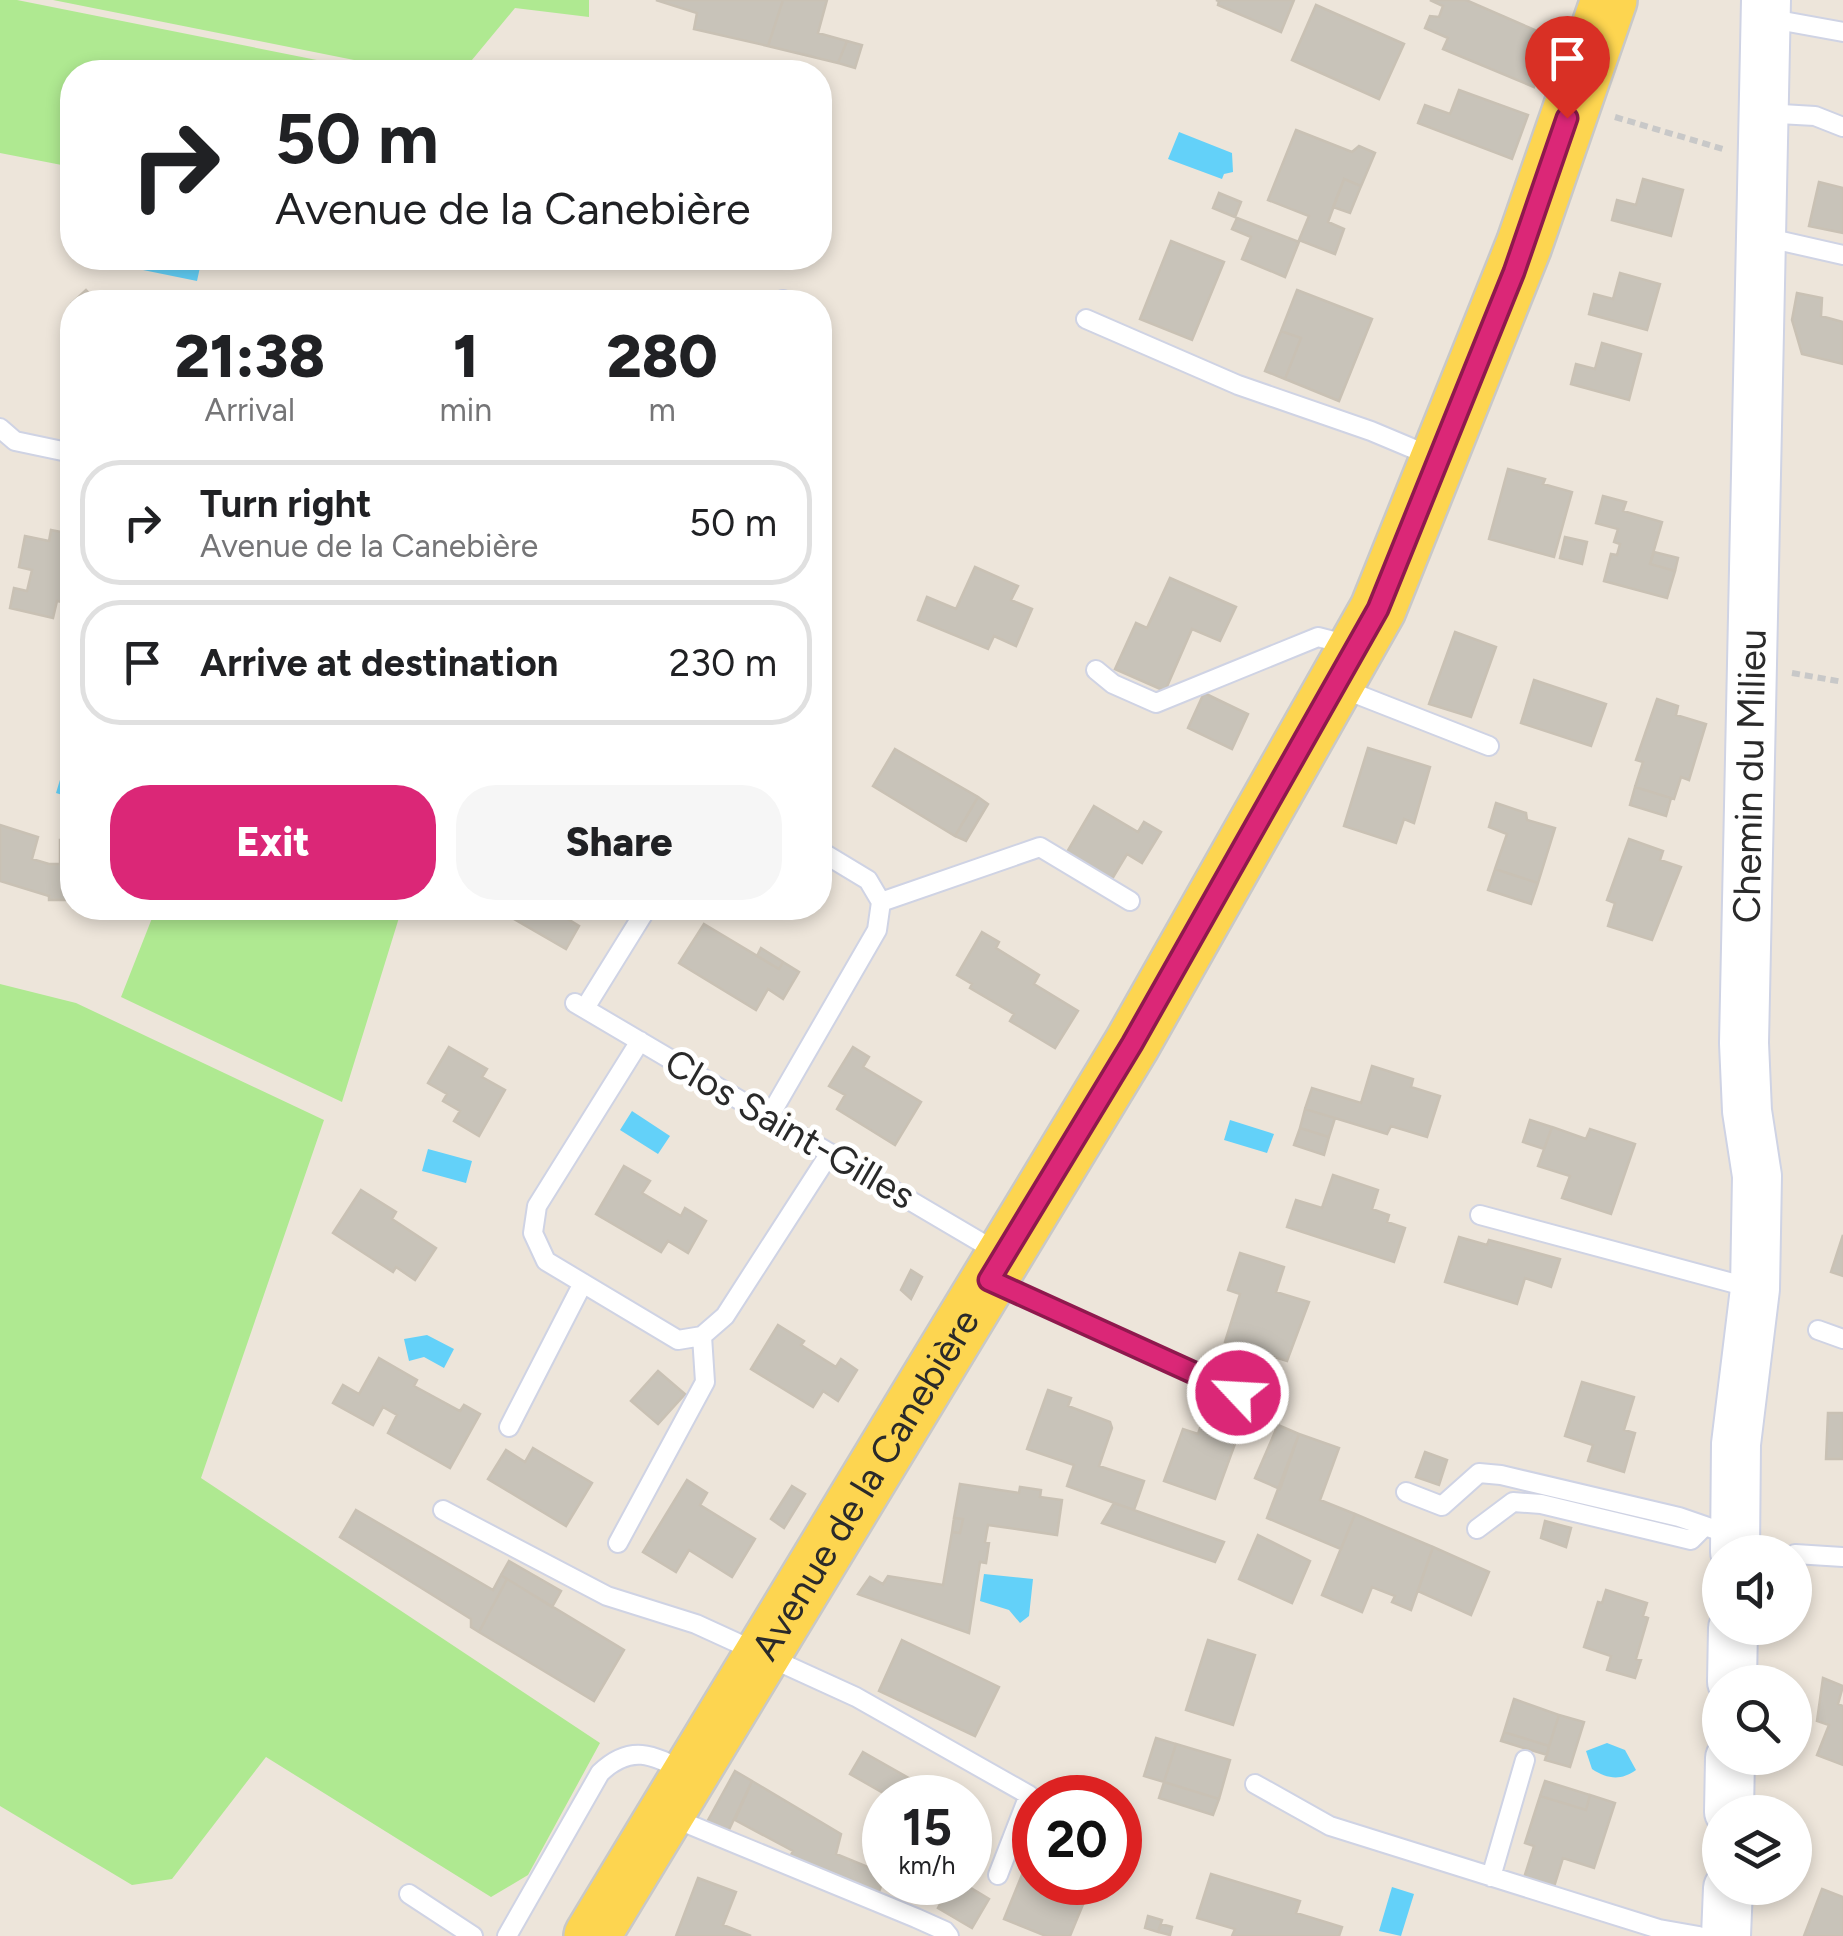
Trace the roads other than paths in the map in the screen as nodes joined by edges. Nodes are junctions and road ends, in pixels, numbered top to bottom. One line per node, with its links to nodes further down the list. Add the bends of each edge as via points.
1 (1609, 0): 11 (main road, Avenue de la Canebière, via 1524,245)
2 (1766, 9): 3 (lane); 4 (street, Chemin du Milieu)
3 (1843, 32)
4 (1763, 112): 5 (lane, via 1816,116); 6 (street, Chemin du Milieu)
5 (1843, 127)
6 (1759, 236): 7 (lane); 25 (street, Chemin du Milieu, via 1744,1042 1756,1176)
7 (1843, 256)
8 (1086, 319): 11 (lane)
9 (0, 428): 10 (lane, via 15,441)
10 (60, 451)
11 (1438, 460): 12 (main road, Avenue de la Canebière)
12 (1348, 666): 13 (lane, via 1318,637 1156,703); 14 (lane); 23 (main road, Avenue de la Canebière)
13 (1096, 670)
14 (1490, 746)
15 (832, 858): 16 (lane, via 868,880)
16 (881, 902): 17 (lane, via 1040,848); 20 (lane, via 876,930)
17 (1130, 902)
18 (639, 920): 19 (lane, Clos Saint-Gilles, via 580,1006)
19 (640, 1041): 20 (lane, Clos Saint-Gilles); 24 (lane, via 537,1206 533,1234 546,1260)
20 (769, 1117): 21 (lane, Clos Saint-Gilles)
21 (830, 1152): 23 (lane, Clos Saint-Gilles); 27 (lane, via 725,1316)
22 (1480, 1214): 25 (lane)
23 (996, 1268): 29 (lane, Clos Saint-Gilles); 40 (main road, Avenue de la Canebière)
24 (583, 1283): 27 (lane, via 678,1340); 30 (lane)
25 (1755, 1289): 35 (street, Chemin du Milieu)
26 (1818, 1330): 28 (lane)
27 (702, 1336): 37 (lane, via 705,1382)
28 (1843, 1339)
29 (1238, 1393)
30 (509, 1427)
31 (1406, 1492): 34 (lane, via 1442,1506 1479,1473 1501,1475 1679,1516)
32 (443, 1510): 40 (lane, via 607,1596 696,1624)
33 (1476, 1530): 36 (lane, via 1513,1502)
34 (1720, 1535)
35 (1726, 1535)
36 (1702, 1539)
37 (618, 1543)
38 (1812, 1555): 39 (lane)
39 (1843, 1557)
40 (763, 1655): 43 (main road, Avenue de la Canebière); 44 (lane, via 856,1696 1029,1795)
41 (1525, 1760): 45 (lane)
42 (1256, 1784): 45 (lane, via 1330,1826)
43 (678, 1795): 49 (lane, via 658,1757 614,1759); 50 (main road, Avenue de la Canebière); 51 (lane, via 746,1850)
44 (998, 1875)
45 (1492, 1877): 52 (lane)
46 (409, 1894): 48 (lane)
47 (1727, 1905): 53 (street)
48 (473, 1936)
49 (506, 1936)
50 (592, 1936)
51 (949, 1936)
52 (1699, 1936)
53 (1726, 1936)

